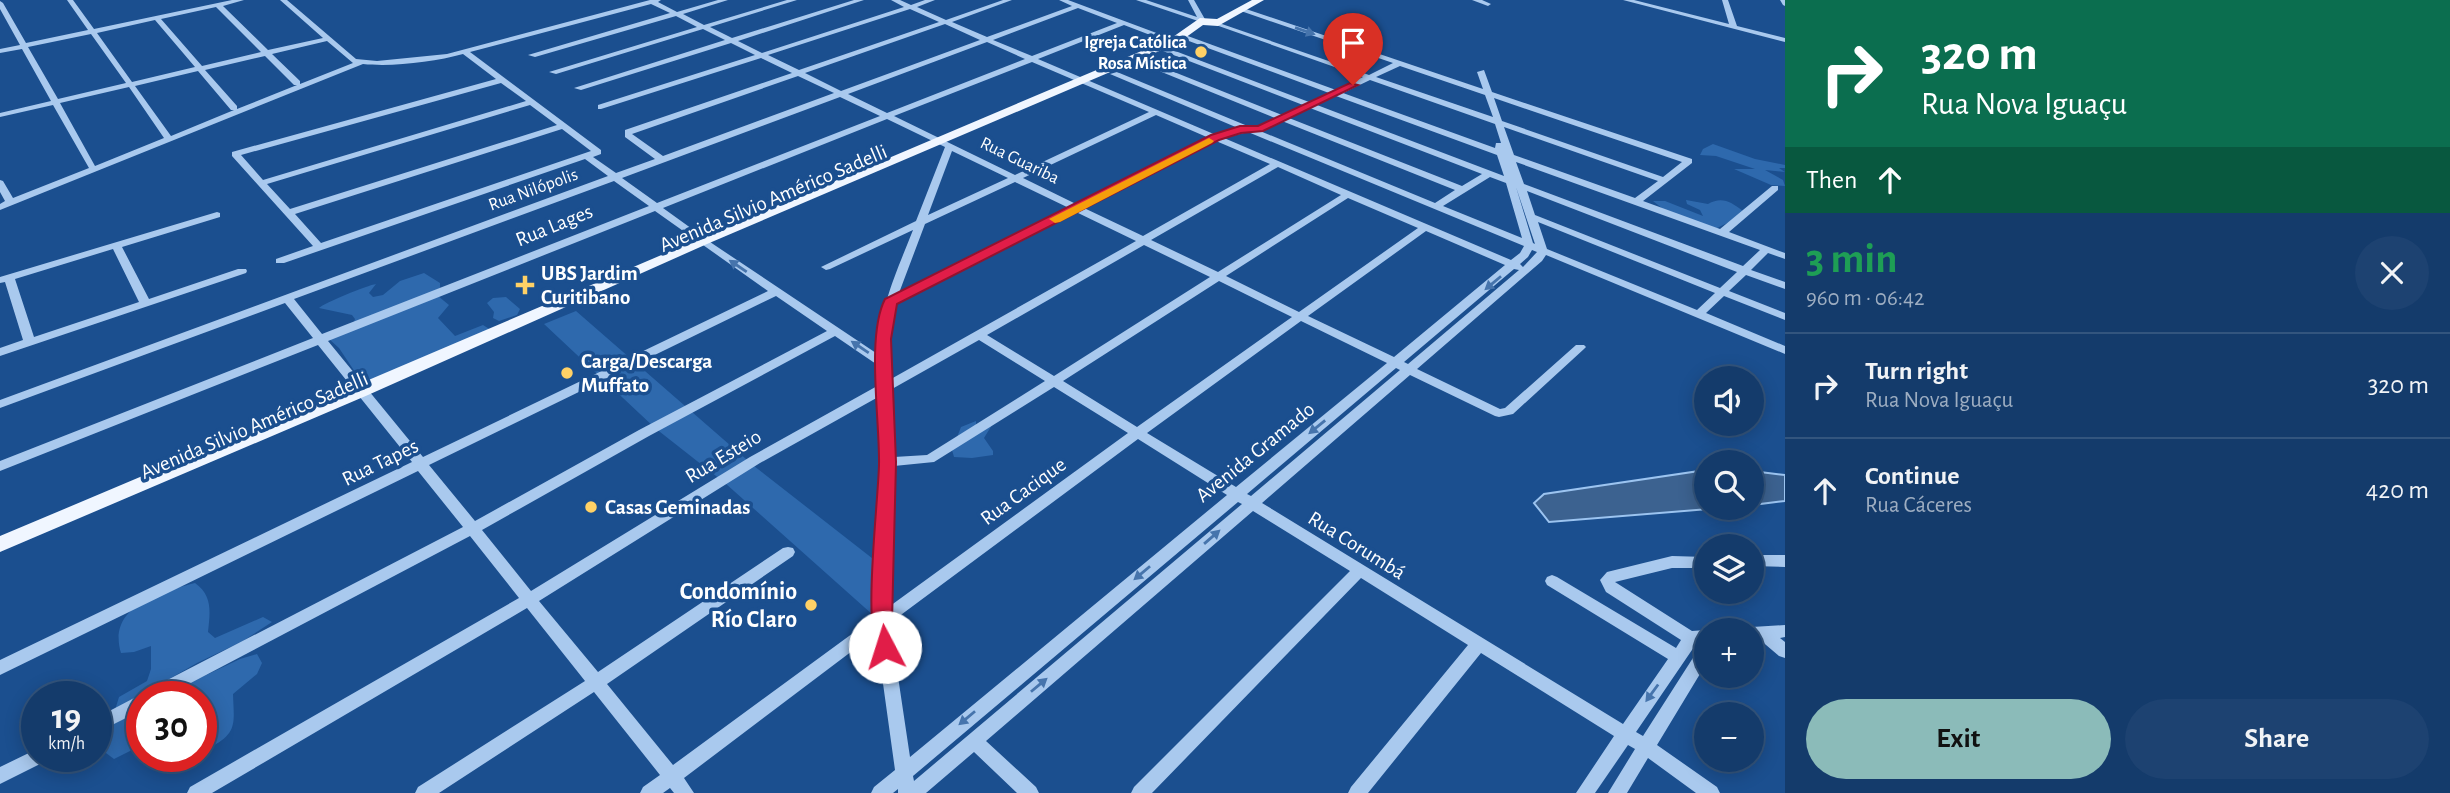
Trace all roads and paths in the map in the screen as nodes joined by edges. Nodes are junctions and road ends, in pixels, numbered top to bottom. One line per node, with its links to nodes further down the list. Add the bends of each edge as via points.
1 (70, 0): 34 (street)
2 (241, 0): 23 (street)
3 (283, 0): 36 (street)
4 (725, 0): 27 (street)
5 (794, 0): 32 (street)
6 (861, 0): 37 (street)
7 (894, 0): 21 (street)
8 (932, 0): 21 (street)
9 (1009, 0): 29 (street)
10 (1062, 0): 25 (street)
11 (1139, 0): 30 (street)
12 (1191, 0): 30 (street)
13 (1200, 0): 30 (street)
14 (1259, 0): 24 (main road, Avenida Silvio Américo Sadelli)
15 (1475, 0): 22 (street)
16 (1626, 0): 26 (street)
17 (1663, 0): 26 (street)
18 (1725, 0): 33 (street)
19 (655, 1): 27 (street, Rua Guariba); 42 (street)
20 (0, 4): 40 (street)
21 (911, 4): 29 (street); 45 (street)
22 (1489, 4)
23 (218, 5): 28 (street); 43 (street)
24 (1243, 5): 30 (main road, Avenida Silvio Américo Sadelli); 49 (street, one-way to 49)
25 (1078, 6): 31 (street); 35 (street, Rua Nilópolis)
26 (1665, 10): 33 (street)
27 (677, 14): 32 (street, Rua Guariba); 44 (street)
28 (157, 18): 34 (street); 50 (street)
29 (949, 21): 35 (street); 52 (street)
30 (1209, 22): 39 (main road, Avenida Silvio Américo Sadelli); 55 (street)
31 (1123, 23): 39 (street); 46 (street, Rua Lages)
32 (705, 27): 37 (street, Rua Guariba); 51 (street)
33 (1734, 27): 38 (street)
34 (92, 31): 40 (street); 59 (street)
35 (990, 38): 46 (street); 62 (street, Rua Nilópolis)
36 (327, 39): 43 (street); 47 (street)
37 (732, 40): 45 (street, Rua Guariba); 60 (street)
38 (1785, 40)
39 (1179, 43): 48 (main road, Avenida Silvio Américo Sadelli); 57 (main road, Avenida Silvio Américo Sadelli); 63 (street); 66 (street)
40 (22, 46): 41 (street); 64 (street)
41 (0, 51)
42 (465, 52): 47 (street, via 412,61); 56 (street)
43 (267, 53): 50 (street); 58 (street)
44 (532, 55)
45 (761, 55): 52 (street, Rua Guariba); 67 (street)
46 (1035, 57): 57 (street); 71 (street, Rua Lages)
47 (357, 62): 58 (street); 76 (street)
48 (1140, 62): 54 (main road, Avenida Silvio Américo Sadelli); 72 (street)
49 (1400, 63): 55 (street); 61 (street)
50 (200, 68): 59 (street); 68 (street)
51 (553, 72)
52 (798, 72): 62 (street, Rua Guariba); 81 (street, via 632,129 628,135)
53 (1481, 72): 61 (street)
54 (1114, 74): 57 (main road, Avenida Silvio Américo Sadelli); 75 (street)
55 (1370, 78): 63 (street); 73 (street)
56 (503, 80): 65 (street); 89 (street, via 236,154)
57 (1091, 80): 69 (street); 78 (main road, Avenida Silvio Américo Sadelli)
58 (297, 83): 68 (street)
59 (130, 85): 64 (street); 76 (street)
60 (578, 88)
61 (1485, 89): 73 (street); 87 (street, via 1689,161)
62 (842, 93): 71 (street, Rua Guariba); 81 (street, Rua Nilópolis)
63 (1337, 93): 66 (street); 79 (street)
64 (55, 102): 70 (street); 83 (street)
65 (532, 102): 74 (street); 89 (street)
66 (1310, 105): 72 (street); 84 (street)
67 (601, 107)
68 (234, 108): 76 (street)
69 (1156, 112): 77 (street); 86 (street)
70 (0, 115)
71 (886, 115): 78 (street, Rua Guariba); 96 (street, Rua Lages)
72 (1283, 118): 75 (street); 92 (street)
73 (1494, 121): 79 (street); 87 (street)
74 (565, 126): 80 (street, via 598,152); 100 (street)
75 (1248, 129): 77 (street); 97 (street)
76 (168, 138): 83 (street); 94 (street)
77 (1215, 138): 82 (street); 99 (street)
78 (944, 143): 86 (street, Rua Guariba); 103 (street); 107 (main road, Avenida Silvio Américo Sadelli)
79 (1506, 154): 90 (street); 95 (street)
80 (588, 157): 85 (street); 110 (street)
81 (661, 159): 85 (street, Rua Nilópolis)
82 (1277, 164): 93 (street); 106 (street, Rua Esteio)
83 (91, 166): 94 (street)
84 (1489, 174): 90 (street); 92 (street)
85 (613, 176): 96 (street); 124 (street, Rua Nilópolis)
86 (1017, 179): 99 (street, Rua Guariba); 103 (street)
87 (1664, 180): 95 (street)
88 (0, 183): 94 (street)
89 (262, 183): 100 (street)
90 (1514, 183): 102 (street); 109 (street); 118 (street)
91 (1775, 188): 105 (street)
92 (1463, 190): 97 (street)
93 (1348, 194): 104 (street); 119 (street)
94 (6, 201): 98 (street)
95 (1636, 202): 105 (street)
96 (653, 206): 107 (street); 132 (street, Rua Lages)
97 (1436, 206): 109 (street)
98 (0, 207)
99 (1078, 208): 106 (street, Rua Guariba); 125 (street)
100 (289, 214): 110 (street)
101 (216, 215): 108 (street)
102 (1532, 217): 112 (street); 123 (street)
103 (919, 224): 115 (street); 125 (street)
104 (1425, 227): 116 (street); 128 (street, Rua Cacique)
105 (1722, 233): 111 (street)
106 (1145, 241): 119 (street, Rua Guariba); 131 (street, Rua Esteio)
107 (705, 244): 122 (street, one-way to 107); 142 (main road, Avenida Silvio Américo Sadelli)
108 (116, 245): 120 (street); 126 (street)
109 (1529, 246): 112 (street); 116 (street, Avenida Gramado)
110 (319, 247): 114 (street)
111 (1766, 250): 113 (street); 118 (street)
112 (1543, 251): 116 (street, Avenida Gramado); 127 (street)
113 (1785, 256)
114 (280, 261)
115 (826, 267)
116 (1520, 268): 137 (street, Avenida Gramado, one-way to 137); 139 (street, Avenida Gramado)
117 (242, 271): 126 (street)
118 (1745, 271): 121 (street); 123 (street)
119 (1218, 276): 128 (street, Rua Guariba); 140 (street)
120 (4, 279): 133 (street)
121 (1785, 286)
122 (777, 291): 130 (street); 146 (street, Rua Tapes)
123 (1723, 292): 127 (street); 129 (street)
124 (287, 298): 132 (street); 143 (street, Rua Nilópolis)
125 (890, 302): 138 (street)
126 (146, 304): 133 (street)
127 (1698, 315): 135 (street)
128 (1300, 317): 137 (street, Rua Guariba); 144 (street, Rua Cacique)
129 (1785, 317)
130 (836, 331): 138 (street, one-way to 130); 151 (street)
131 (979, 335): 140 (street, Rua Corumbá); 141 (street, Rua Esteio)
132 (320, 340): 142 (street); 147 (street, Rua Lages)
133 (30, 343): 136 (street)
134 (1580, 347): 139 (street, Rua Guariba, via 1505,413)
135 (1785, 350)
136 (0, 352)
137 (1396, 363): 139 (street, Rua Guariba); 148 (street, Avenida Gramado, one-way to 148)
138 (884, 364): 141 (street)
139 (1410, 369): 150 (street, Avenida Gramado)
140 (1054, 382): 144 (street, Rua Corumbá); 145 (street, via 937,456)
141 (886, 388): 145 (street); 160 (street, Rua Esteio, via 755,460)
142 (365, 395): 146 (street); 149 (main road, Avenida Silvio Américo Sadelli)
143 (0, 404)
144 (1139, 433): 148 (street, Rua Corumbá); 161 (street, Rua Cacique)
145 (888, 462): 161 (street)
146 (421, 465): 151 (street); 171 (street, Rua Tapes)
147 (0, 466)
148 (1235, 494): 150 (street, Rua Corumbá); 178 (street, Avenida Gramado, one-way to 178)
149 (112, 503): 152 (main road, Avenida Silvio Américo Sadelli); 154 (main road, Avenida Silvio Américo Sadelli)
150 (1251, 504): 158 (street, Rua Corumbá); 175 (street, Avenida Gramado, one-way to 150)
151 (472, 529): 160 (street); 172 (street)
152 (0, 544)
153 (788, 552): 173 (street)
154 (0, 557)
155 (1764, 561): 156 (street)
156 (1785, 561)
157 (1694, 562): 165 (street, via 1672,562 1607,580 1611,588)
158 (1359, 571): 166 (street, Rua Corumbá); 189 (street)
159 (1552, 581): 169 (street)
160 (528, 600): 173 (street); 181 (street, Rua Esteio)
161 (882, 622): 178 (street); 180 (street, Rua Cacique)
162 (1785, 631): 163 (street)
163 (1764, 632)
164 (1764, 637): 168 (street)
165 (1694, 638)
166 (1478, 645): 174 (street, Rua Corumbá); 190 (street)
167 (1694, 648): 169 (street)
168 (1785, 651)
169 (1678, 657): 174 (street, one-way to 174)
170 (1694, 659): 176 (street)
171 (0, 668)
172 (181, 681)
173 (595, 683): 180 (street); 182 (street)
174 (1623, 733): 176 (street, Rua Corumbá); 191 (street)
175 (974, 741): 187 (street, Avenida Gramado); 188 (street)
176 (1646, 747): 192 (street); 193 (street, Rua Corumbá)
177 (21, 765): 179 (street)
178 (903, 771): 185 (street, Avenida Gramado); 186 (street)
179 (0, 776)
180 (671, 776): 183 (street, Rua Cacique); 184 (street)
181 (196, 793)
182 (424, 793)
183 (649, 793)
184 (685, 793)
185 (880, 793)
186 (907, 793)
187 (913, 793)
188 (1030, 793)
189 (1140, 793)
190 (1357, 793)
191 (1585, 793)
192 (1617, 793)
193 (1711, 793)

